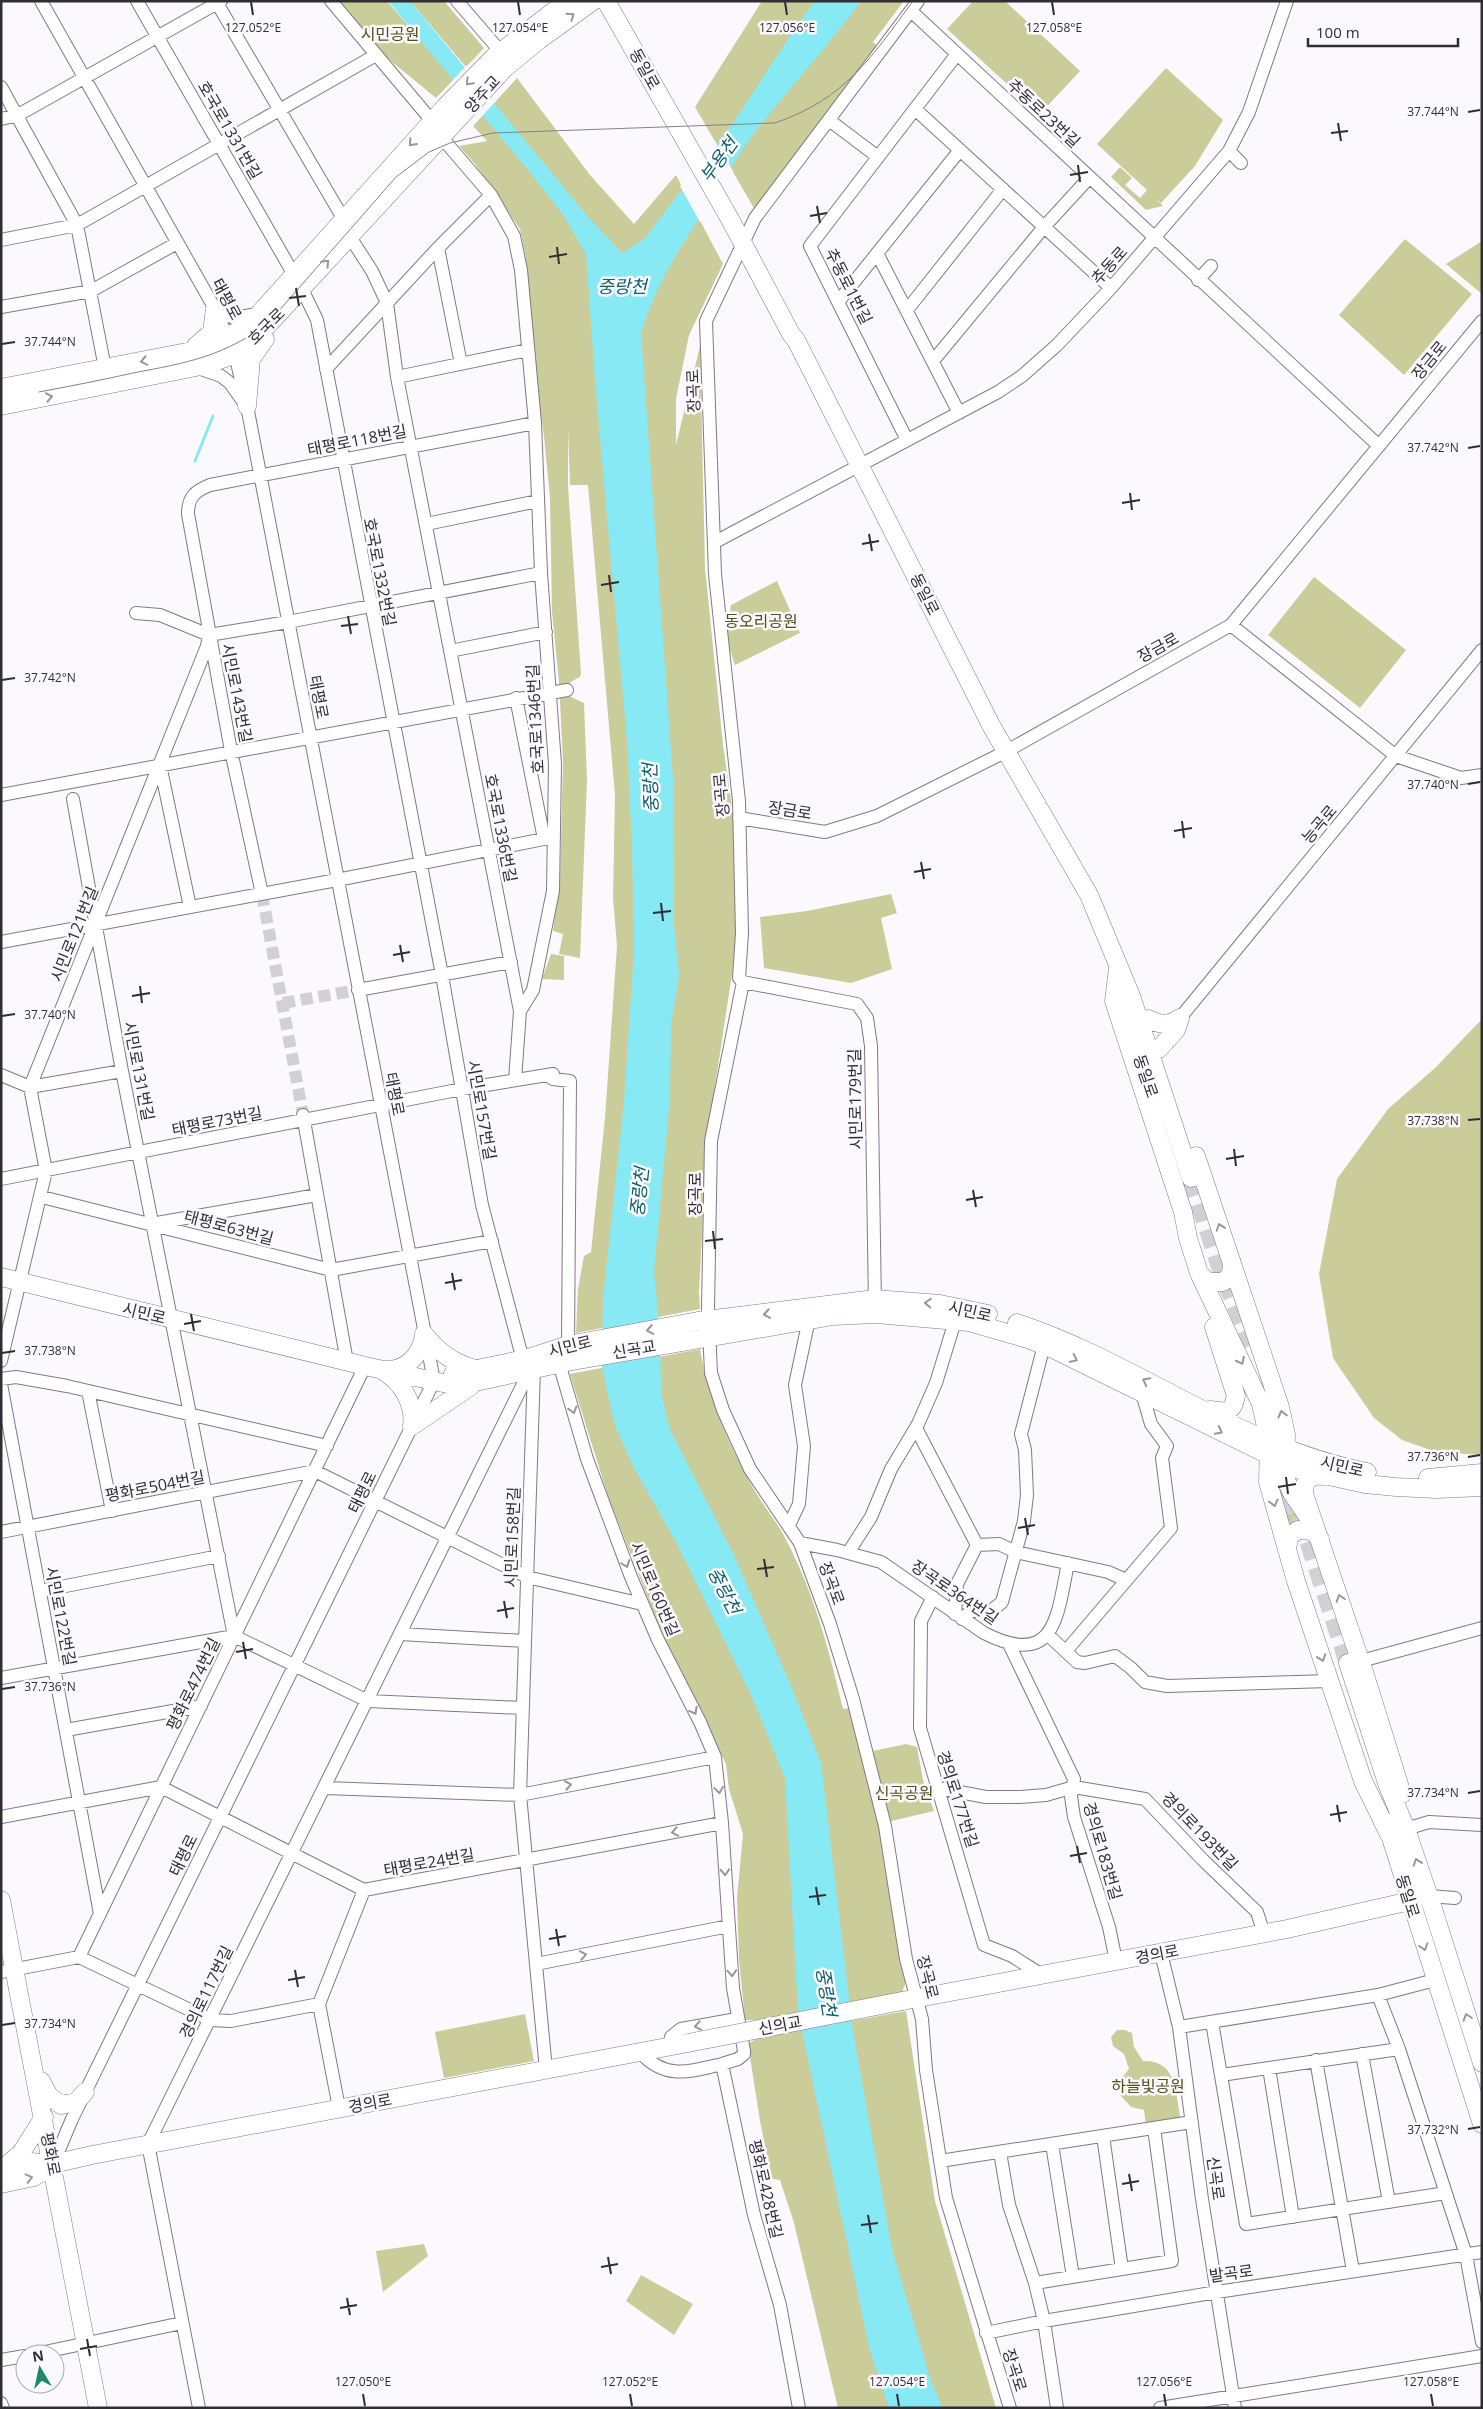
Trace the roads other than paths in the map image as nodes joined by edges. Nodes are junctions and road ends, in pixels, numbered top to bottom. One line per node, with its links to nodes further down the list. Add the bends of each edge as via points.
1 (41, 1): 15 (street, 태평로)
2 (137, 1): 11 (street, 호국로1331번길)
3 (331, 1): 13 (street)
4 (457, 1): 14 (street)
5 (567, 1): 14 (street)
6 (593, 1): 14 (street, one-way to 6, via 539,40)
7 (606, 1): 42 (street, 동일로)
8 (1287, 1): 28 (street, 추동로, via 1249,112)
9 (219, 2): 11 (street); 19 (street)
10 (914, 6): 12 (street, 추동로23번길); 23 (street, 장곡로)
11 (157, 37): 15 (street); 26 (street, 호국로1331번길)
12 (956, 54): 18 (street, 추동로1번길); 31 (street, 추동로23번길)
13 (376, 55): 19 (street); 24 (street)
14 (500, 59): 17 (street, 양주교, one-way to 17); 22 (street, 양주교)
15 (84, 78): 20 (street); 32 (street, 태평로)
16 (1, 87): 20 (street)
17 (445, 107): 24 (street, 호국로)
18 (915, 109): 27 (street); 29 (street, 추동로1번길)
19 (278, 110): 26 (street); 35 (street)
20 (18, 116): 21 (street); 36 (street)
21 (1, 119)
22 (459, 120): 25 (street, 호국로)
23 (829, 120): 29 (street); 42 (street, 장곡로, via 755,218)
24 (432, 121): 35 (street, 호국로, one-way to 35)
25 (442, 138): 34 (street, 호국로1346번길); 38 (street, 호국로)
26 (218, 144): 32 (street); 47 (street, 호국로1331번길)
27 (960, 150): 33 (street); 44 (street)
28 (1229, 151): 30 (street); 39 (street, 추동로)
29 (878, 157): 50 (street, 추동로1번길, via 810,246)
30 (1240, 163)
31 (1089, 178): 37 (street); 39 (street, 추동로23번길)
32 (145, 185): 36 (street); 41 (street, 태평로)
33 (1003, 190): 37 (street); 54 (street)
34 (491, 195): 43 (street); 58 (street, 호국로1346번길, via 514,236 521,270)
35 (344, 220): 47 (street, 호국로)
36 (77, 225): 40 (street); 49 (street)
37 (1044, 227): 48 (street); 61 (street)
38 (350, 237): 47 (street, 호국로, one-way to 38); 51 (street, 호국로1336번길, via 372,271)
39 (1154, 239): 46 (street, 추동로23번길); 48 (street, 추동로)
40 (1, 240)
41 (177, 243): 49 (street); 53 (street, 태평로)
42 (743, 243): 75 (street, 동일로); 80 (street, 장곡로, via 706,322)
43 (438, 248): 51 (street); 62 (street)
44 (877, 253): 50 (street); 54 (street)
45 (1211, 266): 46 (street)
46 (1198, 280): 73 (street, 추동로23번길)
47 (298, 282): 55 (street, 호국로); 64 (street, 호국로1332번길, via 317,320)
48 (1111, 288): 69 (street, 추동로, via 1036,366)
49 (91, 291): 52 (street); 63 (street)
50 (838, 302): 71 (street, 추동로1번길)
51 (387, 304): 64 (street); 65 (street, 호국로1336번길)
52 (1, 307)
53 (215, 310): 55 (street, via 234,318); 57 (street, 태평로); 60 (street, via 212,332)
54 (906, 310): 61 (street)
55 (264, 319): 57 (street, 호국로); 59 (street, 호국로, via 255,339); 68 (street, via 265,339 251,359)
56 (1482, 321): 73 (street, 장금로)
57 (228, 337): 59 (street, 태평로); 60 (street, 호국로)
58 (528, 350): 62 (street); 70 (street, 호국로1346번길)
59 (235, 354): 60 (street, 호국로); 68 (street, 태평로)
60 (194, 359): 63 (street, 호국로, one-way to 63); 67 (street, 호국로, one-way to 60); 68 (street, via 230,383)
61 (933, 361): 69 (street)
62 (461, 364): 65 (street)
63 (105, 368): 66 (street, 호국로)
64 (326, 369): 74 (street, 호국로1332번길)
65 (397, 377): 72 (street, 호국로1336번길)
66 (1, 388)
67 (1, 406)
68 (247, 406): 76 (street, 태평로)
69 (959, 413): 71 (street, 추동로)
70 (535, 423): 72 (street, 태평로118번길); 78 (street, 호국로1346번길)
71 (907, 440): 75 (street, 추동로)
72 (411, 446): 74 (street, 태평로118번길); 79 (street, 호국로1336번길)
73 (1379, 446): 86 (street, 장금로)
74 (342, 459): 76 (street, 태평로118번길); 83 (street, 호국로1332번길)
75 (860, 465): 80 (street, 추동로); 98 (street, 동일로)
76 (260, 475): 77 (street, 태평로118번길, via 210,485); 85 (street, 태평로)
77 (190, 498): 88 (street, 시민로143번길, via 188,514)
78 (538, 501): 79 (street); 81 (street, 호국로1346번길)
79 (426, 524): 82 (street, 호국로1336번길)
80 (715, 542): 104 (street, 장곡로, via 715,574)
81 (541, 573): 82 (street); 87 (street, 호국로1346번길)
82 (439, 593): 83 (street); 90 (street, 호국로1336번길)
83 (370, 606): 85 (street); 95 (street, 호국로1332번길)
84 (136, 613): 88 (street, via 160,615)
85 (288, 622): 88 (street); 96 (street, 태평로)
86 (1231, 625): 98 (street, 장금로); 99 (street)
87 (546, 632): 90 (street); 92 (street, 호국로1346번길)
88 (209, 634): 97 (street, 시민로143번길); 100 (street, 시민로121번길, via 208,646)
89 (1482, 650): 99 (street, 능곡로)
90 (450, 651): 94 (street, 호국로1336번길)
91 (567, 690): 92 (street)
92 (551, 691): 93 (street); 105 (street, 호국로1346번길, via 556,764)
93 (516, 698): 94 (street); 105 (street)
94 (461, 708): 95 (street); 106 (street, 호국로1336번길)
95 (392, 721): 96 (street); 107 (street, 호국로1332번길)
96 (310, 737): 97 (street); 108 (street, 태평로)
97 (232, 751): 100 (street); 109 (street, 시민로143번길)
98 (1005, 752): 104 (street, 장금로, via 877,816 825,832); 114 (street, 동일로, via 1089,894)
99 (1396, 756): 101 (street, via 1461,778); 119 (street, 능곡로)
100 (160, 765): 102 (street); 110 (street); 111 (street, 시민로121번길)
101 (1482, 775)
102 (1, 795)
103 (73, 799): 111 (street, 시민로131번길)
104 (739, 818): 116 (street, 장곡로, via 742,932 739,978)
105 (549, 838): 106 (street); 118 (street, 호국로1346번길, via 554,891 533,990)
106 (489, 850): 107 (street); 113 (street, 호국로1336번길)
107 (419, 864): 108 (street); 115 (street, 시민로157번길)
108 (337, 880): 109 (street); 117 (street, 태평로)
109 (262, 894): 110 (street)
110 (190, 907): 111 (street)
111 (95, 925): 112 (street); 122 (street, 시민로131번길); 126 (street, 시민로121번길)
112 (1, 942)
113 (511, 962): 115 (street); 118 (street, 호국로1336번길)
114 (1118, 968): 120 (street, via 1128,976); 133 (street, 동일로, via 1120,999); 141 (street, via 1114,1000 1183,1212)
115 (442, 976): 117 (street); 127 (street, 시민로157번길)
116 (743, 982): 144 (street, 시민로179번길, via 858,1004 867,1018 871,1046); 148 (street, 장곡로, via 711,1141)
117 (358, 990): 128 (street, 태평로)
118 (520, 1011): 125 (street, 호국로1346번길)
119 (1180, 1018): 120 (street, via 1170,1024); 121 (street, via 1176,1030)
120 (1148, 1019): 121 (street)
121 (1159, 1049): 139 (street, one-way to 121)
122 (122, 1071): 126 (street); 130 (street, 시민로131번길)
123 (550, 1074): 125 (street, 태평로73번길); 151 (street, 시민로160번길, via 553,1080 570,1081)
124 (1, 1076): 126 (street)
125 (514, 1080): 127 (street, 태평로73번길)
126 (30, 1087): 131 (street)
127 (462, 1090): 128 (street, 태평로73번길); 137 (street, 시민로157번길, via 482,1205)
128 (380, 1106): 129 (street, 태평로73번길); 138 (street, 태평로)
129 (304, 1118): 130 (street, 태평로73번길); 134 (street)
130 (138, 1153): 131 (street, 태평로73번길); 136 (street, 시민로131번길)
131 (46, 1171): 132 (street, 태평로73번길); 135 (street)
132 (1, 1179)
133 (1186, 1180)
134 (317, 1194): 136 (street); 140 (street)
135 (42, 1197): 136 (street, 태평로63번길); 143 (street)
136 (152, 1224): 140 (street, 태평로63번길); 145 (street, 시민로131번길)
137 (492, 1241): 138 (street, 태평로63번길); 155 (street, 시민로157번길, via 520,1349)
138 (409, 1257): 140 (street, 태평로63번길); 149 (street, 태평로)
139 (1232, 1263): 141 (street, via 1232,1274 1222,1282 1208,1282); 168 (street, one-way to 139, via 1285,1427)
140 (331, 1270): 153 (street)
141 (1199, 1273): 163 (street, via 1236,1396 1233,1406 1225,1412); 168 (street, one-way to 168, via 1256,1392)
142 (1, 1278): 143 (street, 시민로)
143 (20, 1282): 145 (street, 시민로); 152 (street)
144 (875, 1306): 146 (street, 시민로); 147 (street, 시민로); 148 (street, 시민로, one-way to 148); 163 (street, 시민로, one-way to 144, via 1069,1342 994,1316 940,1304)
145 (170, 1319): 153 (street, 시민로); 164 (street, 시민로131번길)
146 (809, 1319): 148 (street, 시민로, via 792,1324); 176 (street, via 795,1385 804,1446 800,1504)
147 (956, 1321): 150 (street, 시민로, via 995,1328); 166 (street, via 936,1383)
148 (704, 1329): 151 (street, 신곡교); 176 (street, 장곡로, via 710,1373 724,1410 750,1469)
149 (424, 1334): 156 (street, via 421,1347 407,1364); 157 (street, via 450,1359); 159 (street, 태평로)
150 (1044, 1345): 162 (street, 시민로, one-way to 162); 184 (street, via 1021,1434 1026,1450 1027,1495)
151 (565, 1357): 155 (street, 시민로); 192 (street, 시민로160번길, one-way to 192, via 587,1459)
152 (1, 1361)
153 (347, 1362): 154 (street, 시민로)
154 (365, 1366): 156 (street, 시민로); 167 (street, 평화로474번길)
155 (530, 1366): 157 (street, 시민로); 180 (street, 경의로117번길); 188 (street, 시민로158번길)
156 (383, 1371): 159 (street, 시민로); 165 (street, via 396,1380 409,1402)
157 (479, 1375): 159 (street, 시민로, via 457,1386); 165 (street)
158 (1, 1379): 161 (street, via 16,1377)
159 (434, 1381): 165 (street, 태평로)
160 (1, 1384): 177 (street, 시민로122번길)
161 (88, 1390): 164 (street); 175 (street)
162 (1142, 1393): 168 (street, 시민로, one-way to 168); 189 (street, via 1151,1424 1167,1446 1162,1458 1171,1528)
163 (1193, 1405): 168 (street, 시민로)
164 (190, 1414): 167 (street); 173 (street, 시민로131번길)
165 (412, 1426): 174 (street, 태평로)
166 (916, 1428): 182 (street); 185 (street)
167 (327, 1446): 169 (street, 평화로474번길)
168 (1276, 1451): 170 (street, 시민로, via 1381,1474 1434,1478); 171 (street, 시민로, via 1297,1469); 179 (street, via 1287,1485); 183 (street, one-way to 183, via 1268,1482)
169 (315, 1471): 173 (street, 평화로504번길); 174 (street); 197 (street, 평화로474번길)
170 (1482, 1474)
171 (1331, 1477): 172 (street, 시민로, via 1416,1489); 179 (street, via 1314,1476 1305,1483 1305,1497)
172 (1482, 1487)
173 (206, 1492): 175 (street, 평화로504번길); 186 (street, 시민로131번길)
174 (374, 1503): 180 (street); 201 (street, 태평로)
175 (112, 1511): 177 (street, 평화로504번길)
176 (789, 1525): 181 (street, 장곡로)
177 (28, 1528): 178 (street, 평화로504번길); 190 (street, 시민로122번길)
178 (1, 1532)
179 (1318, 1533): 183 (street, via 1298,1530 1289,1537); 202 (street, one-way to 179)
180 (447, 1538): 188 (street); 195 (street, 경의로117번길)
181 (800, 1543): 185 (street, 장곡로364번길); 240 (street, 장곡로, via 856,1708 885,1826)
182 (977, 1545): 184 (street, via 999,1544); 193 (street, via 957,1584)
183 (1287, 1550): 202 (street, one-way to 202)
184 (1016, 1552): 187 (street); 193 (street, via 1002,1602 991,1611 971,1611)
185 (848, 1553): 191 (street, 장곡로364번길, via 880,1562)
186 (219, 1556): 190 (street); 197 (street, 시민로131번길)
187 (1068, 1563): 189 (street, via 1108,1572); 196 (street, via 1056,1621)
188 (527, 1577): 192 (street); 198 (street, 시민로158번길)
189 (1126, 1580): 200 (street)
190 (40, 1590): 203 (street, 시민로122번길)
191 (933, 1597): 193 (street, 장곡로364번길); 213 (street, 경의로177번길, via 921,1621 920,1728)
192 (642, 1604): 209 (street, 시민로160번길, one-way to 209)
193 (959, 1617): 199 (street, 장곡로364번길)
194 (1482, 1628): 202 (street)
195 (400, 1634): 198 (street); 205 (street, 경의로117번길)
196 (1047, 1634): 199 (street, 장곡로364번길, via 1024,1646); 200 (street)
197 (234, 1636): 201 (street); 203 (street); 206 (street, 평화로474번길)
198 (525, 1641): 207 (street, 시민로158번길)
199 (1009, 1644): 211 (street, 경의로183번길, via 1074,1779)
200 (1066, 1652): 202 (street, via 1078,1662 1085,1663 1115,1656 1145,1682 1167,1686)
201 (295, 1665): 205 (street); 217 (street, 태평로)
202 (1344, 1668): 220 (street, via 1366,1788); 220 (street, via 1396,1768 1402,1795)
203 (54, 1669): 204 (street); 208 (street, 시민로122번길)
204 (1, 1678)
205 (368, 1701): 207 (street); 212 (street, 경의로117번길)
206 (201, 1706): 208 (street); 210 (street, 평화로474번길)
207 (523, 1708): 214 (street, 시민로158번길)
208 (66, 1730): 215 (street, 시민로122번길)
209 (715, 1757): 214 (street, one-way to 209); 218 (street, 시민로160번길, one-way to 218)
210 (162, 1787): 215 (street); 217 (street, 태평로24번길); 228 (street, 평화로474번길)
211 (1074, 1787): 213 (street, 경의로193번길, via 1046,1795 986,1797); 230 (street, 경의로193번길, via 1145,1799 1257,1912); 233 (street, 경의로183번길, via 1071,1796 1074,1817)
212 (325, 1788): 214 (street); 221 (street, 경의로117번길)
213 (938, 1788): 236 (street, 경의로177번길, via 984,1945 1012,1956)
214 (520, 1795): 222 (street, 시민로158번길)
215 (79, 1802): 216 (street); 228 (street, 시민로122번길)
216 (1, 1816)
217 (220, 1817): 221 (street, 태평로24번길); 238 (street, 태평로)
218 (722, 1823): 222 (street, 태평로24번길, one-way to 222); 229 (street, 시민로160번길, one-way to 229)
219 (1482, 1825): 220 (street, via 1429,1822)
220 (1398, 1831): 224 (street, 동일로, one-way to 220); 227 (street, 동일로)
221 (293, 1854): 223 (street, 태평로24번길); 243 (street, 경의로117번길)
222 (525, 1861): 223 (street, 태평로24번길); 234 (street, 시민로158번길)
223 (364, 1890): 241 (street)
224 (1428, 1896): 225 (street); 227 (street); 252 (street, 동일로, one-way to 224)
225 (1455, 1898)
226 (1, 1900): 235 (street, 평화로)
227 (1410, 1901): 230 (street, 경의로); 237 (street, 동일로, one-way to 237)
228 (100, 1914): 232 (street, 평화로474번길)
229 (729, 1926): 234 (street, one-way to 229); 242 (street, 시민로160번길, one-way to 242)
230 (1264, 1934): 231 (street, 경의로)
231 (1160, 1953): 233 (street, 경의로); 245 (street, 신곡로)
232 (79, 1957): 235 (street); 238 (street)
233 (1116, 1961): 236 (street, 경의로)
234 (536, 1964): 256 (street, 시민로158번길)
235 (8, 1971): 254 (street, 평화로)
236 (1042, 1975): 240 (street, 경의로)
237 (1435, 1980): 239 (street); 262 (street, 동일로)
238 (137, 1986): 243 (street); 258 (street, 태평로)
239 (1378, 1996): 244 (street); 248 (street)
240 (910, 2000): 246 (street, 신의교, bridge); 268 (street, 장곡로, via 922,2019)
241 (319, 2004): 243 (street, via 231,2021); 259 (street)
242 (737, 2019): 247 (street, one-way to 247, via 681,2029 671,2037); 253 (street, 시민로160번길, via 744,2054 738,2060)
243 (211, 2020): 265 (street, 경의로117번길)
244 (1212, 2022): 245 (street); 257 (street)
245 (1178, 2027): 261 (street, 신곡로)
246 (688, 2043): 247 (street, 경의로)
247 (669, 2046): 249 (street, 경의로)
248 (1398, 2049): 250 (street); 272 (street)
249 (640, 2052): 253 (street, via 663,2070 676,2072); 256 (street, 경의로)
250 (1362, 2054): 251 (street); 273 (street)
251 (1316, 2060): 255 (street); 274 (street)
252 (1481, 2061)
253 (722, 2064): 297 (street, 평화로428번길, via 750,2198 780,2305)
254 (34, 2065): 258 (street, via 45,2090 57,2103 71,2104); 260 (street, 평화로)
255 (1269, 2068): 257 (street); 275 (street)
256 (546, 2070): 259 (street, 경의로)
257 (1221, 2075): 275 (street, via 1246,2224)
258 (85, 2092): 269 (street, 태평로)
259 (340, 2108): 265 (street, 경의로)
260 (44, 2117): 269 (street, 평화로); 270 (street, via 21,2153)
261 (1192, 2122): 263 (street); 282 (street, 신곡로)
262 (1482, 2124)
263 (1154, 2128): 264 (street); 278 (street, via 1172,2260)
264 (1103, 2136): 266 (street); 278 (street)
265 (148, 2144): 269 (street, 경의로); 284 (street)
266 (1052, 2144): 267 (street); 280 (street)
267 (1000, 2152): 268 (street); 281 (street, via 1009,2205)
268 (940, 2161): 285 (street, 장곡로, via 946,2198)
269 (53, 2164): 270 (street, 경의로, via 31,2162); 271 (street, 경의로, one-way to 269, via 34,2178); 287 (street, 평화로)
270 (4, 2167)
271 (1, 2184)
272 (1446, 2193): 273 (street); 277 (street)
273 (1389, 2202): 274 (street)
274 (1343, 2209): 275 (street); 279 (street)
275 (1293, 2217)
276 (1482, 2252): 277 (street, 발곡로)
277 (1466, 2254): 279 (street, 발곡로); 286 (street)
278 (1122, 2269): 280 (street)
279 (1353, 2271): 282 (street, 발곡로)
280 (1073, 2277): 281 (street)
281 (1035, 2283): 283 (street)
282 (1217, 2292): 283 (street, 발곡로); 292 (street, 신곡로)
283 (1044, 2320): 285 (street, 발곡로); 299 (street)
284 (182, 2323): 287 (street); 296 (street)
285 (986, 2333): 298 (street, 장곡로)
286 (1482, 2342)
287 (87, 2345): 288 (street); 295 (street, 평화로)
288 (65, 2349)
289 (1482, 2356): 292 (street)
290 (15, 2358): 291 (street)
291 (1, 2360)
292 (1234, 2402): 300 (street)
293 (1, 2403): 294 (street)
294 (2, 2408)
295 (98, 2408)
296 (199, 2408)
297 (799, 2408)
298 (1010, 2408)
299 (1056, 2408)
300 (1160, 2408)

